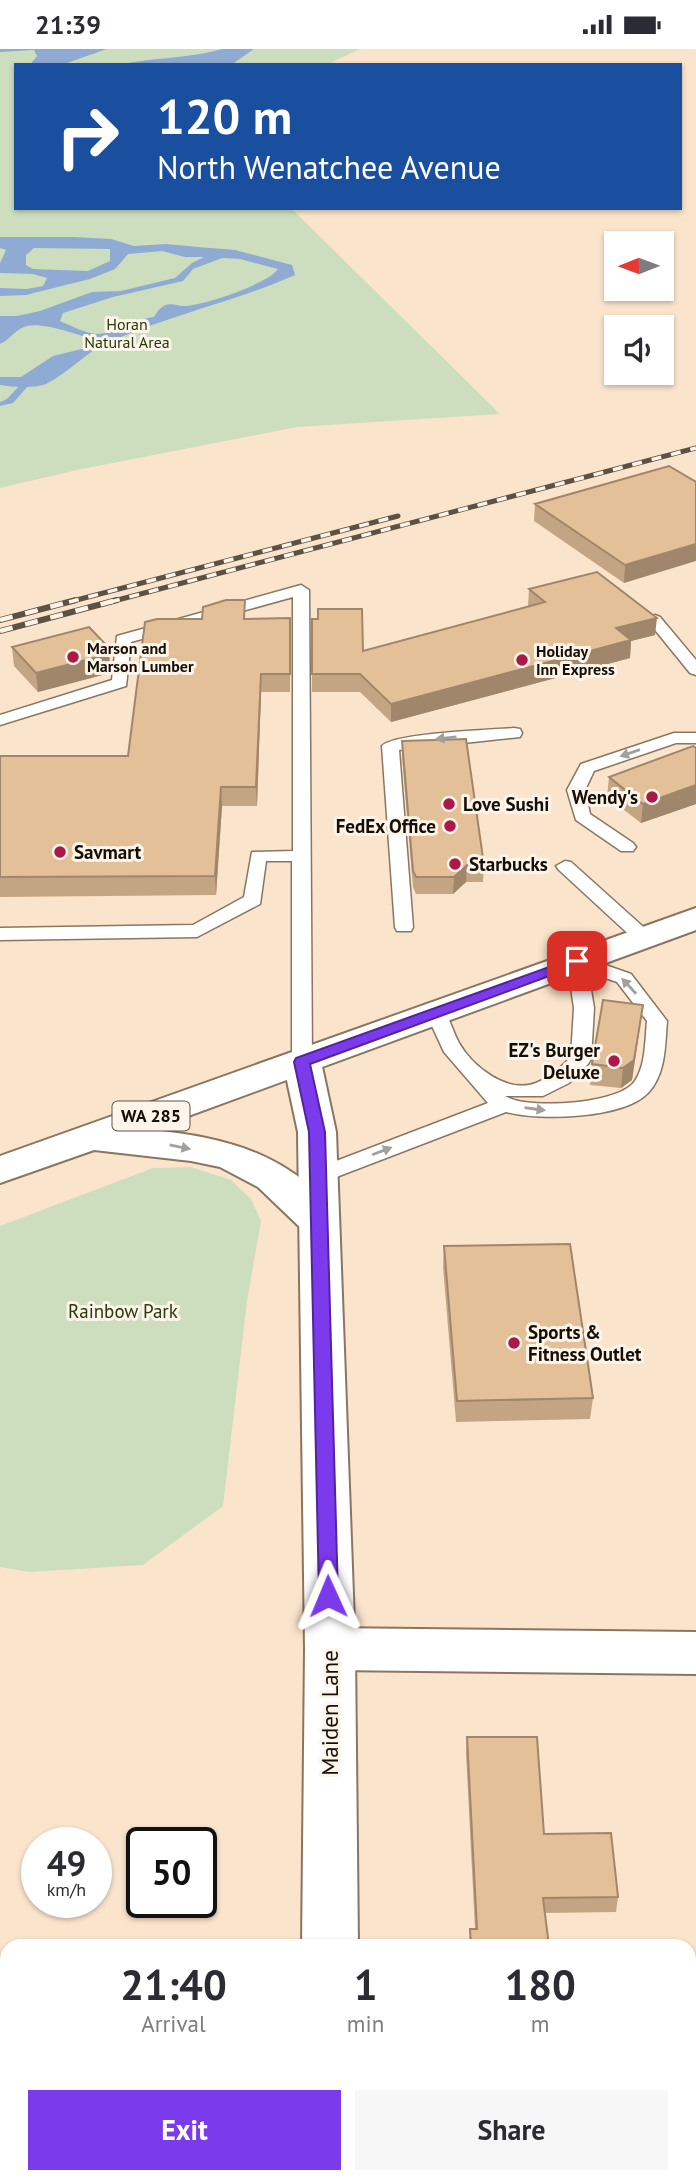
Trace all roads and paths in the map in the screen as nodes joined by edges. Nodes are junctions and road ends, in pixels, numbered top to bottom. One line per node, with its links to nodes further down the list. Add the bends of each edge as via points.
1 (655, 620): 2 (lane)
2 (696, 670)
3 (0, 720): 7 (lane, via 120,683 123,639 301,590)
4 (514, 733): 10 (lane, one-way to 10, via 390,746)
5 (696, 738): 6 (lane, one-way to 6, via 674,739 587,768 576,790 582,816)
6 (627, 847)
7 (301, 856): 11 (lane, via 258,856 253,900 197,931); 15 (lane)
8 (565, 866): 12 (lane)
9 (696, 918): 12 (main road, WA 285)
10 (404, 927)
11 (0, 934)
12 (643, 937): 13 (main road, WA 285)
13 (577, 961): 14 (main road, WA 285); 16 (lane, via 584,1008 581,1059 562,1078 536,1091 503,1089); 17 (lane, one-way to 13, via 547,1111 620,1102 640,1090 654,1062 657,1021 624,978)
14 (436, 1013): 15 (main road, WA 285); 16 (lane, via 451,1047)
15 (302, 1062): 18 (main road, WA 285); 20 (main road, Maiden Lane, via 317,1132)
16 (478, 1078): 17 (lane)
17 (504, 1105): 20 (lane, one-way to 17)
18 (88, 1139): 19 (main road, WA 285); 21 (main road, one-way to 21, via 166,1144 245,1164 271,1176)
19 (0, 1170)
20 (318, 1176): 21 (main road, Maiden Lane)
21 (319, 1222): 22 (main road, Maiden Lane)
22 (330, 1649): 23 (main road); 24 (main road, Maiden Lane)
23 (696, 1653)
24 (330, 1939)

